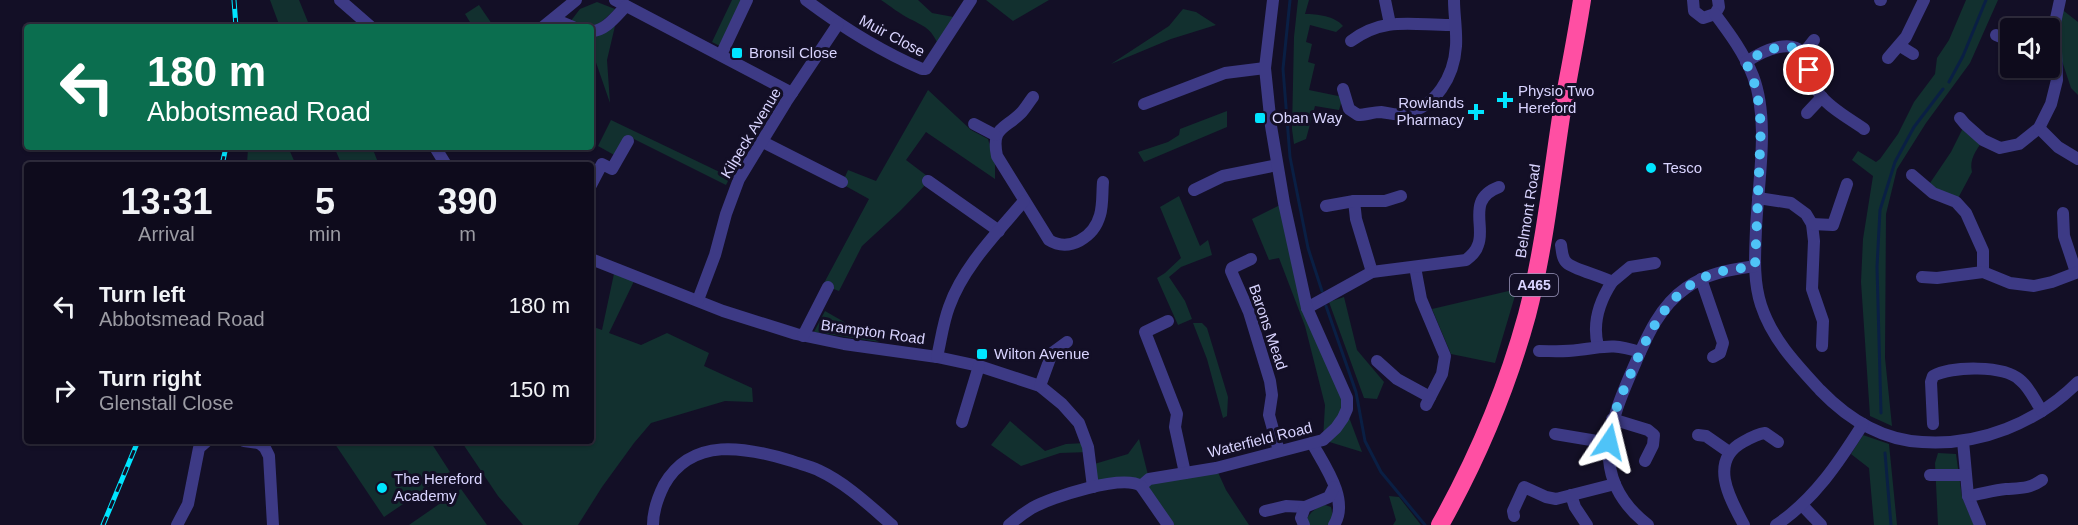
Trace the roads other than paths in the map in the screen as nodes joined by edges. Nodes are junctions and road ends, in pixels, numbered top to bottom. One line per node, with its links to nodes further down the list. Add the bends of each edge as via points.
1 (340, 0): 19 (street)
2 (576, 0): 18 (street)
3 (747, 0): 34 (street)
4 (806, 0): 22 (street, Muir Close)
5 (971, 0): 22 (street, Muir Close, via 926,69 896,58)
6 (1273, 0): 37 (street, Waterfield Road)
7 (1385, 0): 23 (street)
8 (1454, 0): 24 (street)
9 (1582, 0): 25 (highway, Belmont Road / A465)
10 (1588, 0): 25 (highway, Belmont Road / A465)
11 (1693, 0): 16 (street, via 1699,17)
12 (1718, 0): 16 (street)
13 (1924, 0): 31 (street)
14 (2060, 0): 17 (street)
15 (620, 3): 26 (street, via 609,23); 34 (street)
16 (1715, 14): 36 (street)
17 (2056, 18)
18 (554, 19): 20 (street); 21 (street)
19 (368, 24)
20 (547, 24)
21 (566, 24)
22 (838, 24): 40 (street, Kilpeck Avenue)
23 (1390, 24): 24 (street); 30 (street)
24 (1455, 25): 39 (street, via 1450,75 1436,96 1423,106 1404,114 1358,115 1349,109)
25 (1577, 29): 136 (highway, Belmont Road / A465, via 1527,314 1502,394)
26 (594, 32)
27 (1996, 35): 28 (street)
28 (2000, 37)
29 (1814, 40): 32 (street)
30 (1351, 41)
31 (1900, 46): 33 (street); 35 (street)
32 (1803, 54): 36 (street, via 1776,47); 42 (street)
33 (1913, 54)
34 (721, 55): 40 (street)
35 (1888, 58)
36 (1746, 62): 63 (street, via 1760,105)
37 (1265, 68): 43 (street, via 1225,73); 53 (street, Waterfield Road)
38 (2057, 78): 47 (street, via 2051,104)
39 (1343, 89)
40 (792, 93): 51 (street, Kilpeck Avenue)
41 (1033, 97): 49 (street)
42 (1822, 97): 44 (street); 48 (street)
43 (1144, 104)
44 (1807, 113)
45 (1960, 118): 47 (street, via 1983,140 2000,148 2019,144)
46 (974, 124): 49 (street)
47 (2038, 128): 52 (street)
48 (1864, 129)
49 (995, 135): 64 (street, via 997,156)
50 (628, 141): 55 (street, via 612,168 602,164)
51 (761, 141): 57 (street); 83 (street, Kilpeck Avenue, via 734,190)
52 (2078, 159)
53 (1277, 165): 61 (street, via 1223,176); 84 (street, Waterfield Road)
54 (1912, 175): 77 (street, via 1933,194 1956,201 1966,213 1983,251)
55 (594, 179)
56 (928, 181): 69 (street)
57 (842, 182)
58 (1103, 182): 64 (street, via 1100,216 1086,236 1071,245 1049,240)
59 (1847, 184): 68 (street, via 1833,225)
60 (1499, 188): 75 (street, via 1490,191 1479,209 1480,238 1473,254 1454,263)
61 (1194, 190)
62 (1401, 196): 65 (street, via 1385,201)
63 (1758, 198): 68 (street, via 1791,203); 74 (street)
64 (1024, 201): 69 (street)
65 (1354, 201): 66 (street); 76 (street)
66 (1326, 206)
67 (2063, 213): 78 (street, via 2064,236)
68 (1812, 224): 89 (street, via 1812,289 1823,321)
69 (999, 231): 93 (street, via 974,262 949,306)
70 (1561, 245): 81 (street, via 1563,258 1570,266)
71 (1251, 259): 111 (street, Barons Mead, via 1231,271 1249,312 1270,381 1269,415)
72 (594, 260): 83 (street, Brampton Road)
73 (1655, 263): 81 (street, via 1630,267)
74 (1755, 266): 80 (street); 101 (street, via 1761,304 1770,328 1790,357 1830,400)
75 (1415, 267): 76 (street); 94 (street, via 1418,290 1445,356 1442,374 1428,401)
76 (1372, 272): 84 (street)
77 (1983, 272): 78 (street, via 2010,283 2034,286); 79 (street)
78 (2077, 272)
79 (1922, 277)
80 (1701, 279): 91 (street, via 1672,300 1650,330); 92 (street, via 1724,343)
81 (1612, 282): 88 (street, via 1596,321)
82 (828, 287): 86 (street)
83 (698, 300): 86 (street, Brampton Road)
84 (1307, 308): 108 (street, Waterfield Road, via 1347,398 1347,409 1336,428 1323,440)
85 (1168, 321): 114 (street, via 1145,332 1177,414 1175,427)
86 (803, 336): 93 (street, Brampton Road)
87 (1067, 342): 97 (street, via 1052,353)
88 (1598, 346): 90 (street); 91 (street)
89 (1822, 346)
90 (1539, 351)
91 (1640, 352): 99 (street)
92 (1716, 355)
93 (937, 357): 95 (street, Brampton Road)
94 (1377, 361)
95 (979, 366): 97 (street, Brampton Road); 100 (street)
96 (2078, 382): 98 (street)
97 (1040, 386): 120 (street, Brampton Road, via 1079,423 1088,447)
98 (2042, 411): 102 (street, via 2025,385 2006,371 1952,370 1934,376 1930,382); 105 (street, via 2004,430)
99 (1612, 419): 106 (street); 113 (street, via 1654,435)
100 (962, 422)
101 (1863, 424): 105 (street, via 1904,440); 124 (street, via 1837,465)
102 (1933, 424)
103 (1555, 434): 106 (street)
104 (1698, 435): 112 (street)
105 (1963, 441): 116 (street)
106 (1609, 442): 118 (street)
107 (1778, 442): 112 (street, via 1765,433 1757,434)
108 (1312, 443): 111 (street, Waterfield Road); 121 (street)
109 (204, 444): 128 (street, via 199,448 188,504)
110 (262, 444): 129 (street, via 269,456)
111 (1279, 451): 114 (street, Waterfield Road)
112 (1730, 452): 139 (street, via 1724,467 1725,484)
113 (1645, 461)
114 (1185, 473): 119 (street, Waterfield Road, via 1149,479)
115 (1930, 475): 116 (street)
116 (1965, 475): 123 (street)
117 (2042, 480): 123 (street, via 2024,489)
118 (1615, 484): 122 (street); 138 (street, via 1631,510)
119 (1141, 486): 120 (street, Waterfield Road, via 1127,481); 133 (street)
120 (1093, 487): 132 (street, Waterfield Road, via 1043,503)
121 (1334, 487): 125 (street, via 1329,497); 135 (street, via 1340,509)
122 (1571, 495): 127 (street, via 1556,499 1524,487); 137 (street)
123 (1968, 496): 142 (street)
124 (1802, 505): 140 (street); 141 (street)
125 (1305, 507): 126 (street); 134 (street, via 1301,518)
126 (1265, 511)
127 (1514, 516)
128 (177, 525)
129 (273, 525)
130 (653, 525): 131 (street, via 660,493 670,474 702,452 730,448 766,453 818,469)
131 (892, 525)
132 (1009, 525)
133 (1168, 525)
134 (1304, 525)
135 (1334, 525)
136 (1440, 525)
137 (1587, 525)
138 (1648, 525)
139 (1744, 525)
140 (1776, 525)
141 (1821, 525)
142 (1980, 525)

